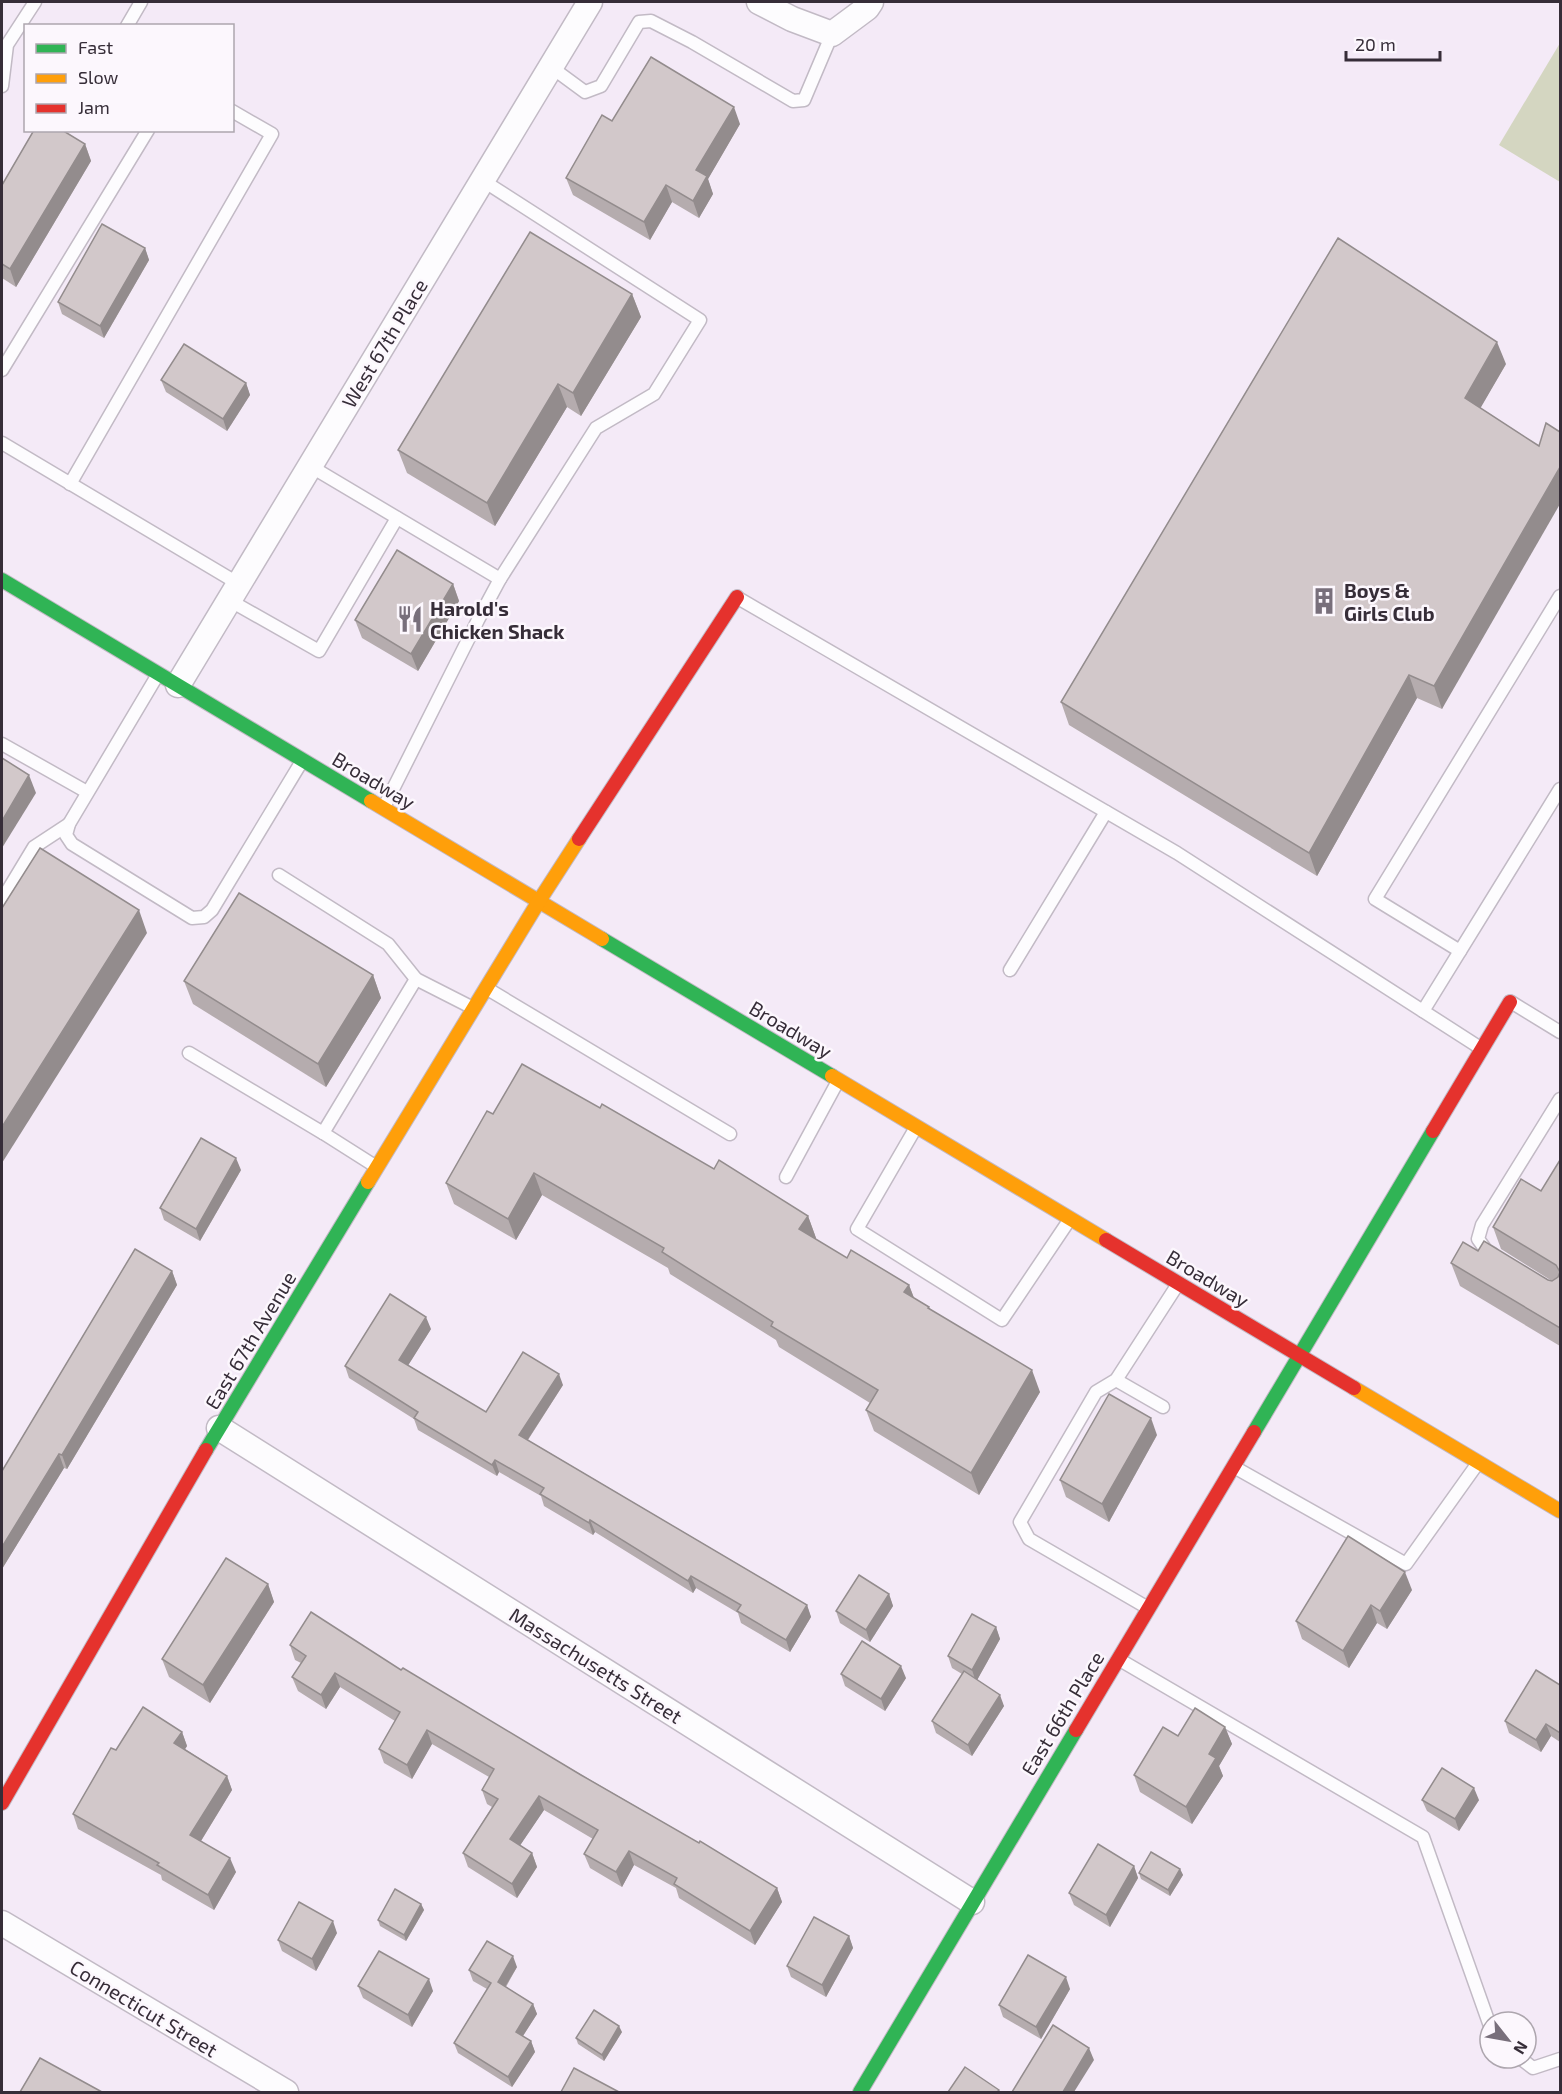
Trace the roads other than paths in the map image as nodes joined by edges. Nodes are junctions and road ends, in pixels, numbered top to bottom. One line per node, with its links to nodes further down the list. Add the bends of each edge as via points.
1 (35, 2): 8 (lane)
2 (141, 2): 6 (lane)
3 (590, 2): 9 (street, West 67th Place)
4 (759, 2): 7 (street)
5 (871, 2): 7 (street)
6 (128, 24)
7 (832, 34): 9 (lane, via 804,100 793,101 651,21 639,22 600,87 585,92)
8 (4, 43): 10 (lane)
9 (550, 67): 13 (street, West 67th Place)
10 (2, 86)
11 (234, 112): 17 (lane, via 272,134)
12 (147, 132): 14 (lane)
13 (482, 180): 16 (street, West 67th Place); 19 (lane, via 700,320 654,394 596,428)
14 (2, 370)
15 (2, 443): 17 (lane)
16 (310, 466): 18 (lane); 21 (street, West 67th Place)
17 (70, 484): 21 (lane)
18 (397, 518): 19 (lane); 21 (lane, via 319,651)
19 (500, 579): 29 (lane)
20 (2, 580): 24 (street, Broadway)
21 (234, 592): 24 (street, West 67th Place)
22 (1560, 596): 35 (lane, via 1375,899)
23 (737, 597): 30 (lane); 34 (street, East 67th Avenue)
24 (168, 680): 26 (street, Broadway); 28 (lane)
25 (2, 744): 28 (lane)
26 (303, 760): 29 (street, Broadway); 31 (lane, via 212,910 204,916 192,918 72,844 66,835)
27 (1560, 789): 35 (lane)
28 (87, 792): 31 (lane)
29 (384, 808): 34 (street, Broadway)
30 (1106, 812): 36 (lane); 41 (lane, via 1177,853)
31 (69, 824): 33 (lane, via 34,847)
32 (279, 875): 37 (lane, via 388,944)
33 (2, 900)
34 (539, 901): 38 (street, East 67th Avenue); 45 (street, Broadway)
35 (1460, 951): 41 (lane)
36 (1010, 970)
37 (416, 979): 40 (lane); 48 (lane)
38 (486, 988): 40 (street, East 67th Avenue); 49 (lane)
39 (1510, 1002): 42 (lane); 43 (street, East 66th Place)
40 (474, 1008): 50 (street, East 67th Avenue)
41 (1423, 1011): 43 (lane)
42 (1560, 1032)
43 (1482, 1049): 55 (street, East 66th Place)
44 (189, 1053): 48 (lane)
45 (839, 1080): 47 (street, Broadway); 51 (lane)
46 (1560, 1099): 53 (lane, via 1482,1225 1478,1239 1486,1250)
47 (916, 1126): 52 (street, Broadway); 52 (lane, via 857,1230 1002,1320)
48 (323, 1133): 50 (lane)
49 (730, 1134)
50 (378, 1167): 58 (street, East 67th Avenue)
51 (786, 1177)
52 (1070, 1218): 54 (street, Broadway)
53 (1504, 1261)
54 (1178, 1283): 55 (street, Broadway); 56 (lane)
55 (1299, 1355): 59 (street, Broadway); 60 (street, East 66th Place)
56 (1116, 1380): 57 (lane); 62 (lane, via 1096,1392 1020,1522 1029,1539)
57 (1163, 1407)
58 (219, 1428): 64 (street, East 67th Avenue); 65 (street, Massachusetts Street)
59 (1479, 1462): 60 (lane, via 1406,1564); 61 (street, Broadway)
60 (1233, 1466): 62 (street, East 66th Place)
61 (1560, 1511)
62 (1148, 1608): 63 (street, East 66th Place)
63 (1118, 1659): 65 (street, East 66th Place); 67 (lane, via 1423,1837)
64 (2, 1803)
65 (972, 1902): 71 (street, East 66th Place)
66 (2, 1923): 70 (street, Connecticut Street)
67 (1484, 2010)
68 (1560, 2059): 69 (lane)
69 (1538, 2066)
70 (286, 2092)
71 (860, 2092)

